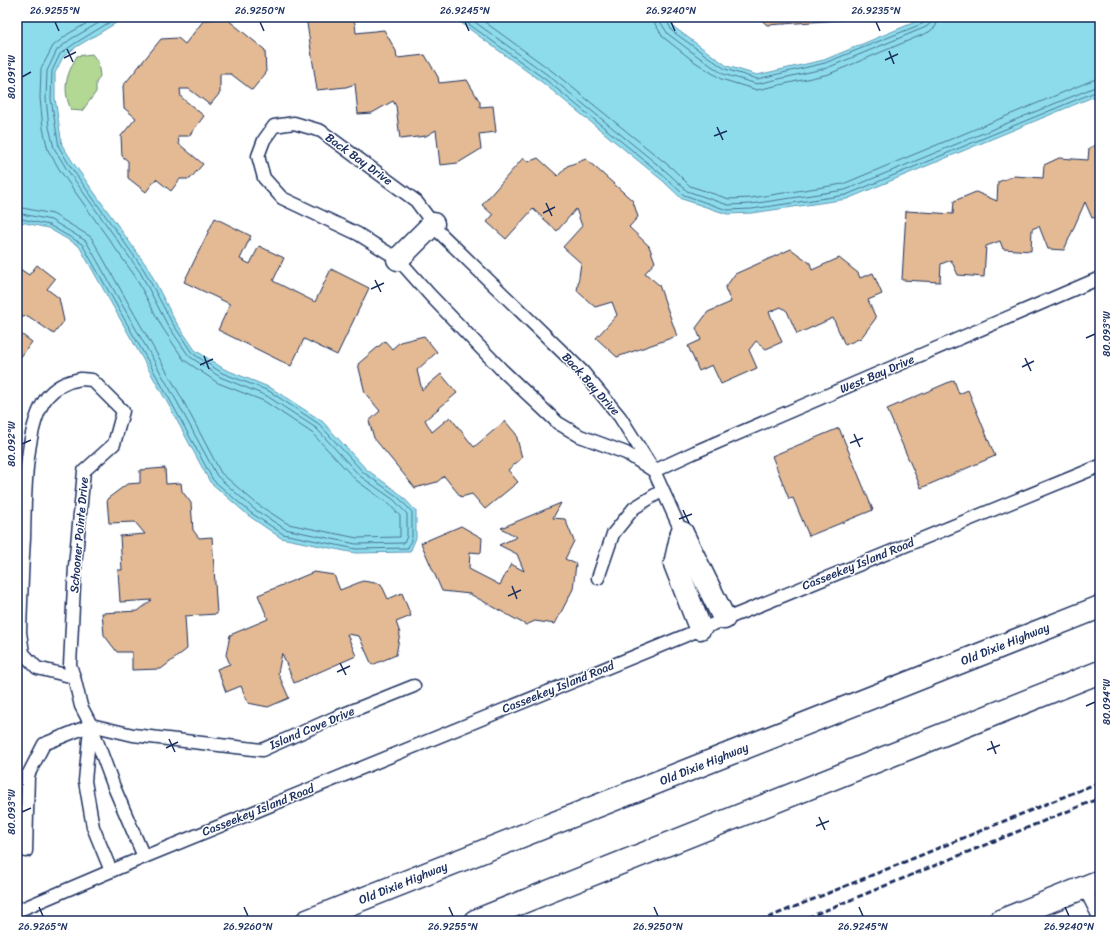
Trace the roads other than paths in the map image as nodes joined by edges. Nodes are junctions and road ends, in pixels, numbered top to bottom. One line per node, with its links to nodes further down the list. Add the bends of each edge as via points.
1 (433, 224): 2 (main road); 2 (lane, Back Bay Drive, via 416,201 321,131 294,123 274,126 264,140 258,156 264,178 282,198 358,234); 5 (lane, Back Bay Drive, via 583,372 620,417)
2 (398, 259): 5 (lane, Back Bay Drive, via 501,369 558,423 580,436 626,453)
3 (1100, 278): 5 (lane, West Bay Drive)
4 (1100, 466): 10 (lane, Casseekey Island Road)
5 (654, 471): 6 (lane, Back Bay Drive)
6 (663, 490): 7 (lane, Back Bay Drive); 8 (lane, via 634,508 613,534)
7 (682, 534): 10 (main road, Back Bay Drive); 11 (main road, via 676,564)
8 (598, 578)
9 (1100, 607): 22 (main road, Old Dixie Highway)
10 (724, 618): 11 (lane, Casseekey Island Road)
11 (700, 628): 17 (lane, Casseekey Island Road)
12 (1100, 672): 23 (main road)
13 (74, 677): 13 (lane, Schooner Pointe Drive, via 70,665 75,566 84,471 114,444 123,410 92,380 81,379 66,382 47,397 38,414 31,443 20,632 23,653 37,668); 15 (lane, Schooner Pointe Drive, via 81,706)
14 (414, 686): 15 (lane, Island Cove Drive, via 262,750 133,735)
15 (91, 725): 16 (lane, via 44,744 28,775); 17 (lane, Schooner Pointe Drive, via 114,788); 18 (lane, via 85,780 93,827)
16 (26, 851)
17 (144, 857): 18 (lane, Casseekey Island Road)
18 (111, 871): 20 (lane, Casseekey Island Road)
19 (1092, 884): 21 (lane); 24 (main road)
20 (17, 911)
21 (1100, 919)
22 (308, 921)
23 (475, 921)
24 (1000, 921)

